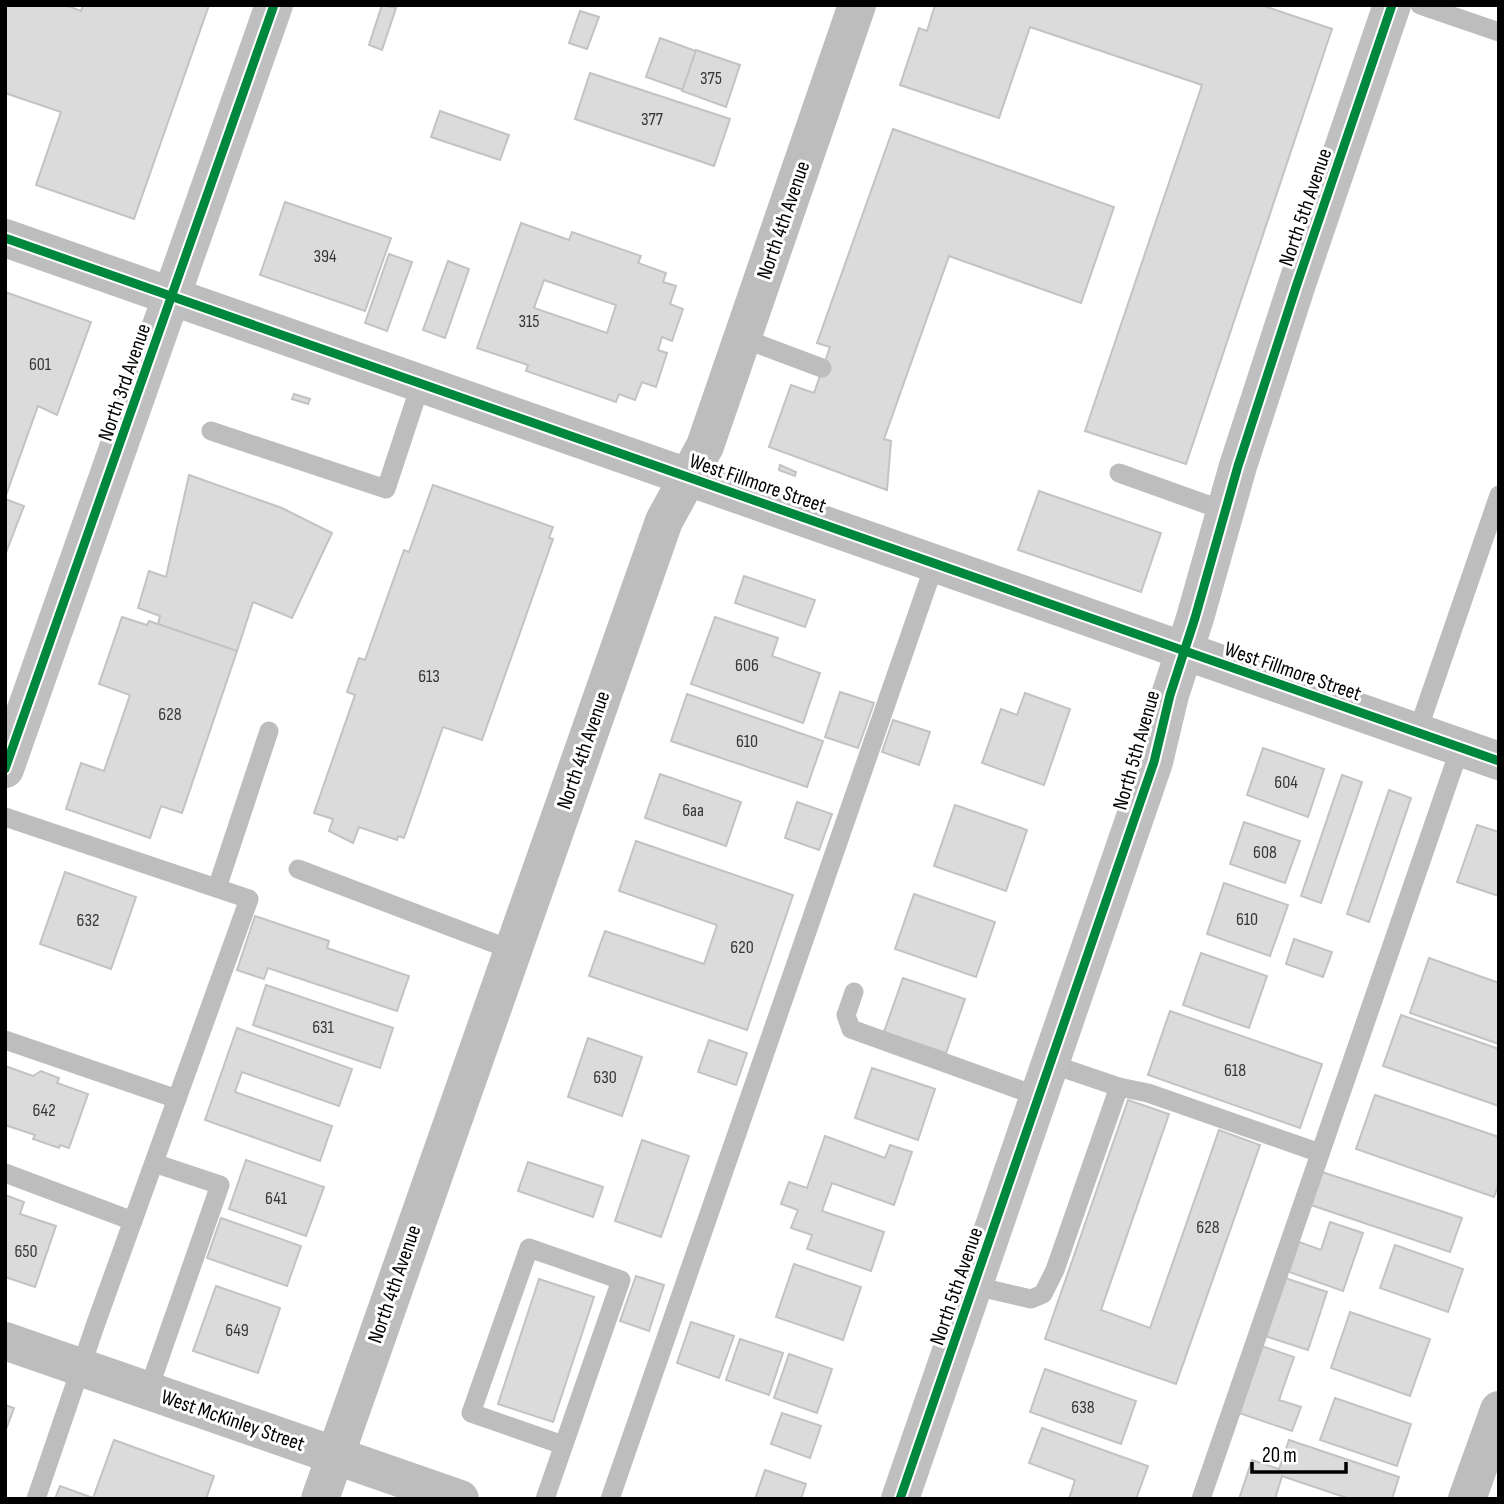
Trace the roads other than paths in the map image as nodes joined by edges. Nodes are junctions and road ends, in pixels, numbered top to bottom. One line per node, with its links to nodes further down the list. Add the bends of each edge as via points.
1 (274, 5): 7 (street, North 3rd Avenue)
2 (857, 5): 8 (street, North 4th Avenue)
3 (1392, 5): 15 (street, North 5th Avenue)
4 (1420, 5): 5 (lane)
5 (1499, 32)
6 (5, 238): 7 (street, West Fillmore Street)
7 (172, 296): 10 (street, West Fillmore Street); 22 (street, North 3rd Avenue)
8 (742, 338): 9 (lane); 13 (street, North 4th Avenue, via 705,446)
9 (822, 368)
10 (421, 383): 11 (lane, via 386,489); 13 (street, West Fillmore Street)
11 (211, 432)
12 (1119, 473): 15 (lane)
13 (687, 476): 16 (street, West Fillmore Street); 26 (street, North 4th Avenue, via 664,521)
14 (1499, 495): 19 (lane)
15 (1225, 511): 17 (street, North 5th Avenue)
16 (935, 564): 17 (street, West Fillmore Street); 47 (lane)
17 (1184, 651): 19 (street, West Fillmore Street); 29 (street, North 5th Avenue, via 1154,762)
18 (269, 732): 25 (lane)
19 (1417, 733): 20 (street, West Fillmore Street)
20 (1460, 748): 21 (street, West Fillmore Street); 32 (lane)
21 (1499, 761)
22 (5, 769)
23 (5, 817): 25 (lane)
24 (298, 869): 26 (lane)
25 (217, 888): 31 (lane, via 249,900)
26 (512, 950): 42 (street, North 4th Avenue)
27 (854, 992): 29 (lane, via 846,1015 851,1029)
28 (5, 1040): 31 (lane)
29 (1045, 1081): 30 (lane); 36 (street, North 5th Avenue)
30 (1119, 1087): 32 (lane); 36 (lane, via 1043,1294 1031,1299)
31 (177, 1099): 33 (lane)
32 (1320, 1153): 49 (lane)
33 (154, 1163): 35 (lane); 39 (lane, via 220,1185)
34 (5, 1172): 35 (lane)
35 (133, 1221): 38 (lane)
36 (975, 1286): 48 (street, North 5th Avenue)
37 (5, 1341): 38 (street, West McKinley Street)
38 (80, 1367): 39 (street, West McKinley Street); 43 (lane)
39 (148, 1391): 42 (street, West McKinley Street)
40 (1499, 1410): 50 (street)
41 (563, 1445): 41 (lane, via 621,1280 529,1248 471,1413); 46 (lane)
42 (334, 1456): 44 (street, North 4th Avenue); 45 (street, West McKinley Street)
43 (36, 1499)
44 (320, 1499)
45 (460, 1499)
46 (544, 1499)
47 (610, 1499)
48 (900, 1499)
49 (1201, 1499)
50 (1467, 1499)

